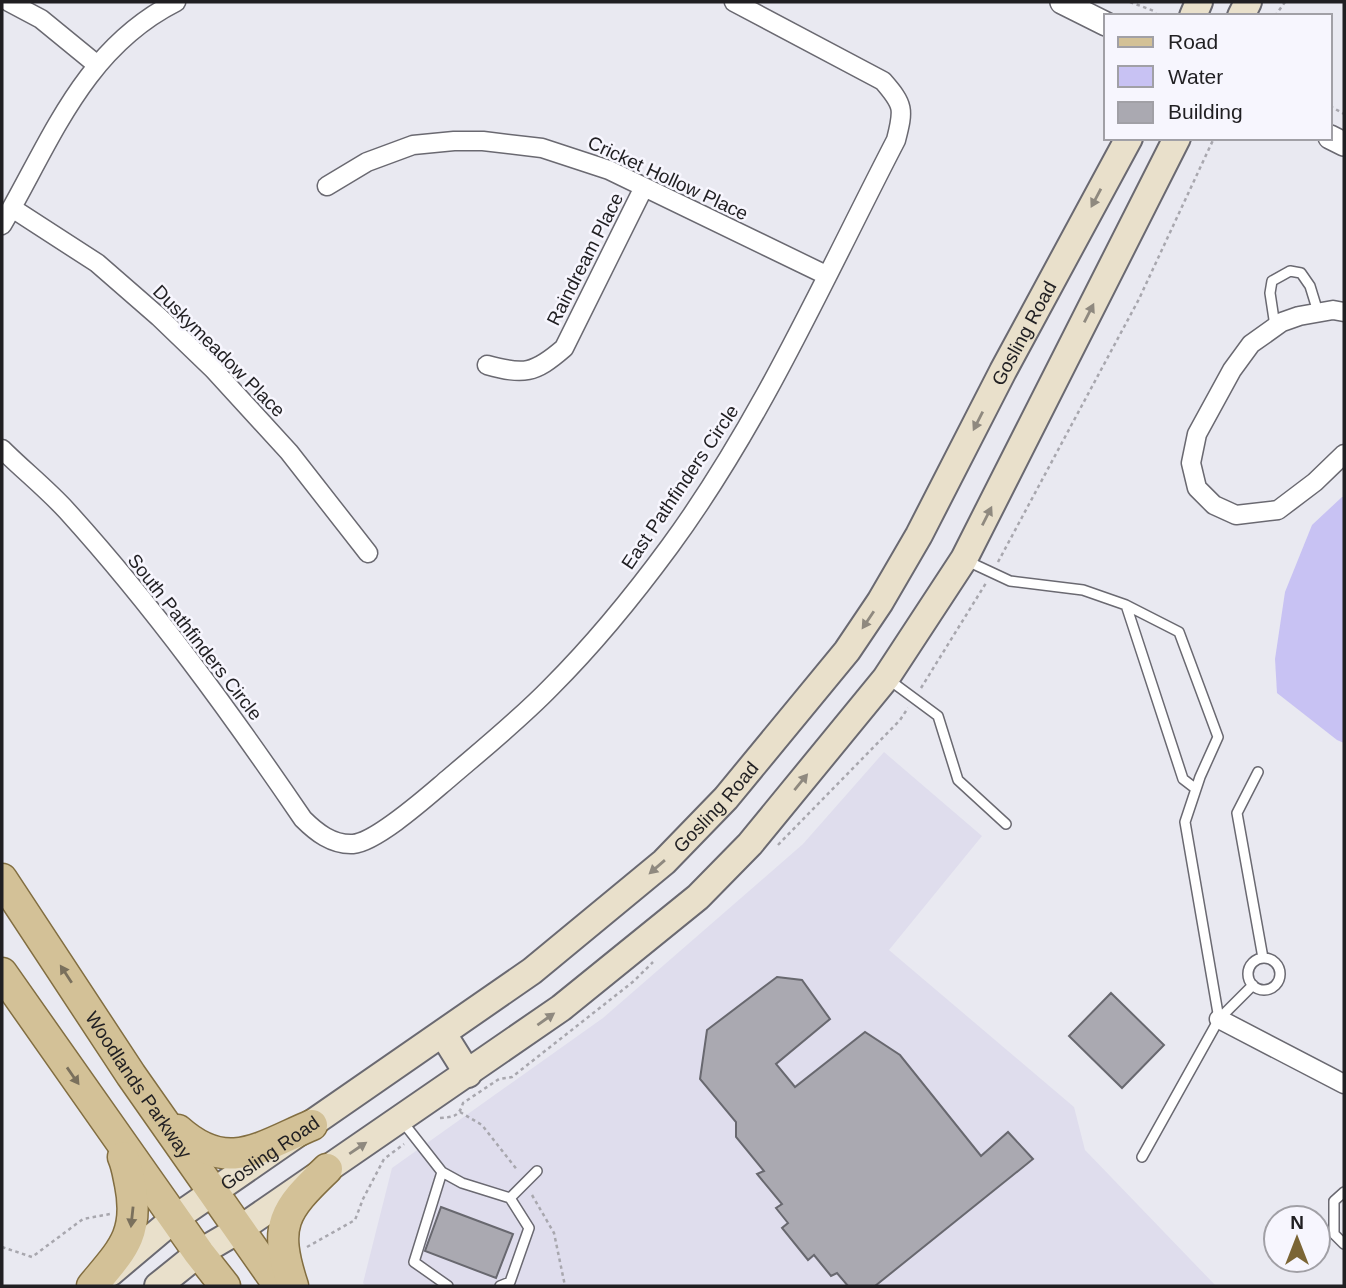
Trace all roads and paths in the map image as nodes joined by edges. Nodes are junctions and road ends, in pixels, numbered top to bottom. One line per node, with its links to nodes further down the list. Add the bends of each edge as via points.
1 (9, 2): 8 (street, via 41,19)
2 (176, 2): 8 (street, via 128,34)
3 (734, 2): 15 (street, East Pathfinders Circle, via 883,81 900,100 896,140)
4 (1062, 2): 7 (street)
5 (1130, 2): 6 (path)
6 (1156, 14)
7 (1104, 23)
8 (96, 64): 13 (street, via 68,103)
9 (1128, 140): 35 (main road, Gosling Road, one-way to 35, via 919,535 847,651 726,798 664,862 532,971)
10 (1176, 140): 23 (main road, one-way to 10)
11 (327, 186): 12 (street, Cricket Hollow Place, via 390,152 454,141 542,148)
12 (644, 187): 15 (street, Cricket Hollow Place); 19 (street, Raindream Place, via 564,348 545,365 517,373)
13 (12, 208): 14 (street); 22 (street, Duskymeadow Place, via 97,263 213,369 289,452)
14 (2, 225)
15 (826, 275): 29 (street, East Pathfinders Circle, via 735,447 644,580 530,706 397,820)
16 (1318, 312): 17 (street); 18 (street); 18 (lane, via 1310,286 1301,273 1290,271 1272,281)
17 (1344, 312)
18 (1275, 327): 21 (street, via 1251,344 1232,369 1197,434 1191,463 1197,488 1214,506 1236,515 1278,510)
19 (487, 365)
20 (2, 449): 29 (street, South Pathfinders Circle, via 66,509 135,589 303,819 320,836)
21 (1344, 454)
22 (368, 553)
23 (964, 559): 24 (lane, via 1010,581 1083,590); 25 (main road)
24 (1126, 605): 27 (lane, via 1183,779); 27 (lane, via 1179,632 1218,737)
25 (886, 678): 28 (lane, via 938,716 958,780); 36 (main road, one-way to 25, via 561,1008 698,897 750,844)
26 (1258, 772): 31 (lane, via 1237,813)
27 (1196, 789): 34 (lane, via 1185,822)
28 (1006, 824)
29 (354, 844)
30 (2, 879): 38 (main road, Woodlands Parkway, one-way to 30)
31 (1263, 958): 33 (lane, via 1250,966 1248,976); 33 (lane, via 1277,965 1279,980 1267,990)
32 (2, 973): 41 (main road, one-way to 41)
33 (1253, 985): 34 (lane)
34 (1219, 1019): 37 (street); 42 (lane)
35 (443, 1034): 36 (main road); 40 (main road, Gosling Road)
36 (468, 1074): 39 (main road)
37 (1344, 1084)
38 (158, 1112): 40 (main road, via 205,1150 223,1154 241,1155); 47 (main road, Woodlands Parkway)
39 (401, 1119): 43 (main road, one-way to 39); 45 (lane)
40 (312, 1125): 47 (main road, Gosling Road)
41 (110, 1128): 49 (main road); 53 (main road, one-way to 53, via 126,1164 134,1216 123,1246)
42 (1142, 1157)
43 (327, 1169): 50 (main road); 57 (main road, via 299,1195 286,1215 282,1233)
44 (537, 1171): 48 (lane)
45 (442, 1172): 48 (lane); 58 (lane, via 414,1262)
46 (1344, 1192): 51 (lane, via 1334,1201 1335,1234)
47 (214, 1193): 49 (main road, Gosling Road); 50 (main road, Woodlands Parkway)
48 (510, 1198): 59 (lane, via 529,1228 510,1282)
49 (174, 1219): 52 (main road); 53 (main road, Gosling Road)
50 (240, 1229): 52 (main road); 56 (main road, Woodlands Parkway)
51 (1344, 1244)
52 (199, 1253): 54 (main road); 55 (main road)
53 (93, 1286)
54 (158, 1286)
55 (225, 1286)
56 (279, 1286)
57 (293, 1286)
58 (448, 1286)
59 (500, 1286)

